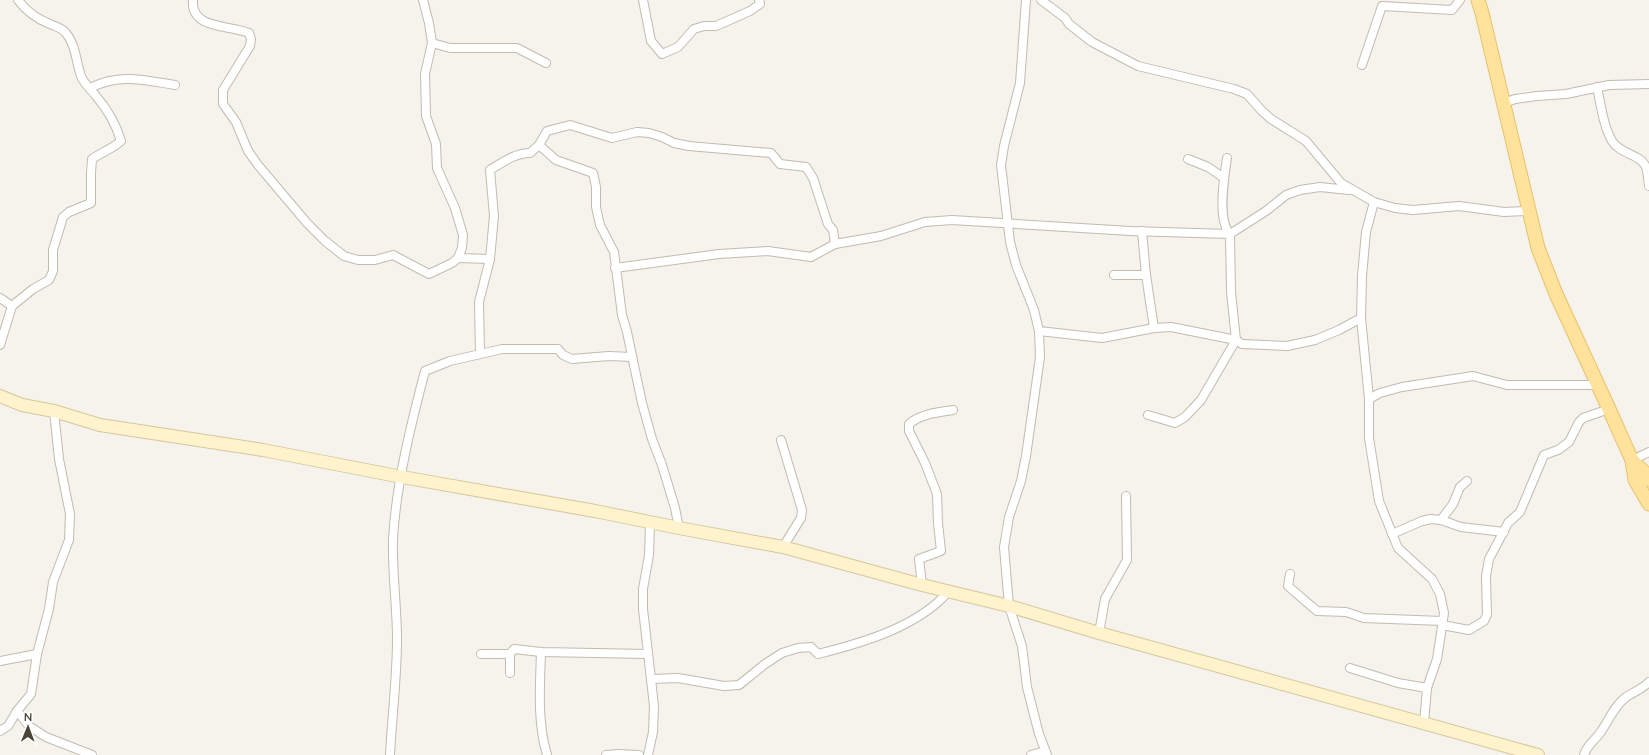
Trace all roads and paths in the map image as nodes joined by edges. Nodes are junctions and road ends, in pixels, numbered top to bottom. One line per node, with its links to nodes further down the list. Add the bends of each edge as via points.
1 (18, 0): 16 (street, via 38,18 60,27 66,33 72,44 81,76)
2 (193, 0): 30 (street, via 192,7 196,16 204,22 249,33 250,46 223,90 223,104 236,122 248,151 306,223 344,256 358,260 376,260 393,255 429,274)
3 (423, 0): 10 (street)
4 (643, 0): 5 (street, via 651,41 662,54 678,47 694,29 725,23 760,4)
5 (759, 0)
6 (1026, 0): 26 (street, via 1020,82 1004,146 1002,165)
7 (1041, 0): 23 (street, via 1092,42 1138,66 1234,88 1247,94 1271,119 1306,141 1341,183)
8 (1460, 0): 12 (street, via 1452,10 1382,6)
9 (1478, 0): 17 (main road)
10 (432, 43): 11 (street, via 450,48 517,48); 30 (street, via 425,74 426,116 436,144 437,168 455,208 463,235)
11 (546, 63)
12 (1362, 65)
13 (1649, 84): 15 (street)
14 (175, 86): 16 (street, via 115,79)
15 (1597, 87): 17 (street, via 1566,94 1515,99); 22 (street, via 1613,142 1620,150 1645,164)
16 (90, 88): 36 (street, via 118,129 121,141 92,159 91,203 63,217 53,250 53,270 49,280)
17 (1504, 103): 25 (main road)
18 (539, 145): 29 (street, via 547,131 570,125 612,138 637,132 649,133 689,146 771,153 780,164 806,167 813,178 828,224 833,230); 31 (street, via 530,153 520,153 490,170 494,216); 32 (street, via 556,160 593,173 600,225 614,252)
19 (1227, 158): 21 (street)
20 (1188, 159): 21 (street, via 1208,167)
21 (1224, 178): 28 (street, via 1223,209 1226,229)
22 (1649, 186)
23 (1352, 190): 24 (street); 28 (street, via 1320,187 1286,195)
24 (1374, 202): 25 (street, via 1413,210 1459,206 1504,212); 37 (street, via 1366,232)
25 (1529, 211): 44 (main road, via 1538,248 1556,294)
26 (1008, 223): 27 (street); 29 (street, via 952,220 926,222 881,236); 39 (street, via 1016,265 1034,310)
27 (1142, 231): 28 (street); 34 (street)
28 (1230, 234): 40 (street, via 1231,292)
29 (835, 244): 32 (street, via 811,257 761,251 705,255)
30 (458, 258): 31 (street)
31 (490, 259): 42 (street, via 479,302)
32 (615, 268): 43 (street)
33 (1114, 275): 34 (street)
34 (1146, 275): 38 (street)
35 (0, 298): 36 (street)
36 (12, 306): 41 (street)
37 (1361, 318): 40 (street, via 1315,340 1287,346 1242,344); 46 (street)
38 (1154, 328): 39 (street, via 1102,338); 40 (street, via 1171,327)
39 (1039, 331): 68 (street, via 1040,357 1026,456 1009,517 1004,547)
40 (1236, 340): 50 (street, via 1201,400 1185,417 1175,423)
41 (0, 345)
42 (480, 353): 43 (street, via 502,349 558,349 572,359); 54 (street, via 450,361 425,372)
43 (632, 357): 61 (street, via 652,439 662,465)
44 (1598, 385): 46 (street, via 1507,385 1473,376 1402,387); 47 (main road)
45 (0, 396): 49 (main road, via 22,405)
46 (1369, 399): 63 (street, via 1369,438 1380,501)
47 (1609, 409): 53 (main road); 62 (street, via 1583,418 1570,442 1544,455 1520,512 1508,523)
48 (953, 410): 66 (street, via 916,419 909,424 909,431 937,494 941,551 919,559)
49 (54, 411): 54 (main road, via 100,425 263,450); 72 (street, via 59,459 70,514 69,540 53,582)
50 (1148, 415)
51 (781, 440): 64 (street, via 802,510 801,518)
52 (1649, 452): 53 (street)
53 (1632, 460): 55 (main road); 58 (main road, via 1635,480)
54 (402, 476): 60 (main road, via 595,510); 88 (street, via 393,538 397,638)
55 (1649, 480)
56 (1467, 481): 59 (street, via 1460,487 1453,504)
57 (1126, 496): 70 (street, via 1126,560 1105,599)
58 (1649, 504)
59 (1441, 520): 62 (street, via 1461,527); 63 (street, via 1422,521)
60 (650, 523): 61 (main road); 75 (street, via 649,555 643,589)
61 (679, 528): 64 (main road)
62 (1504, 532): 69 (street, via 1489,559 1486,576 1487,615 1484,621 1469,630)
63 (1392, 534): 69 (street, via 1398,548 1432,579 1440,594 1444,612)
64 (783, 547): 66 (main road)
65 (1290, 574): 69 (street, via 1288,586 1317,611 1346,612 1364,618)
66 (922, 585): 67 (main road)
67 (948, 591): 68 (main road); 79 (street, via 938,604 905,624 849,647 818,654 811,647 782,653 739,685 724,686 678,678)
68 (1010, 606): 70 (main road); 86 (street, via 1022,646 1027,687)
69 (1442, 623): 81 (street, via 1436,659)
70 (1099, 633): 83 (main road)
71 (541, 652): 74 (street, via 514,649); 75 (street); 89 (street, via 541,730)
72 (37, 654): 76 (street); 82 (street, via 31,694)
73 (481, 654): 74 (street)
74 (510, 654): 78 (street)
75 (648, 654): 79 (street)
76 (0, 661)
77 (1350, 668): 81 (street, via 1398,683)
78 (510, 673)
79 (651, 678): 92 (street, via 653,732)
80 (1649, 682): 95 (street, via 1642,689 1626,697 1611,712 1600,733 1586,747)
81 (1427, 688): 83 (street)
82 (17, 711): 84 (street, via 8,726); 87 (street, via 29,726 46,737)
83 (1424, 723): 85 (main road)
84 (0, 731)
85 (1512, 752): 94 (main road)
86 (1046, 753): 93 (street)
87 (92, 755)
88 (390, 755)
89 (547, 755)
90 (606, 755): 91 (street)
91 (639, 755)
92 (648, 755)
93 (1031, 755)
94 (1538, 755)
95 (1584, 755)

